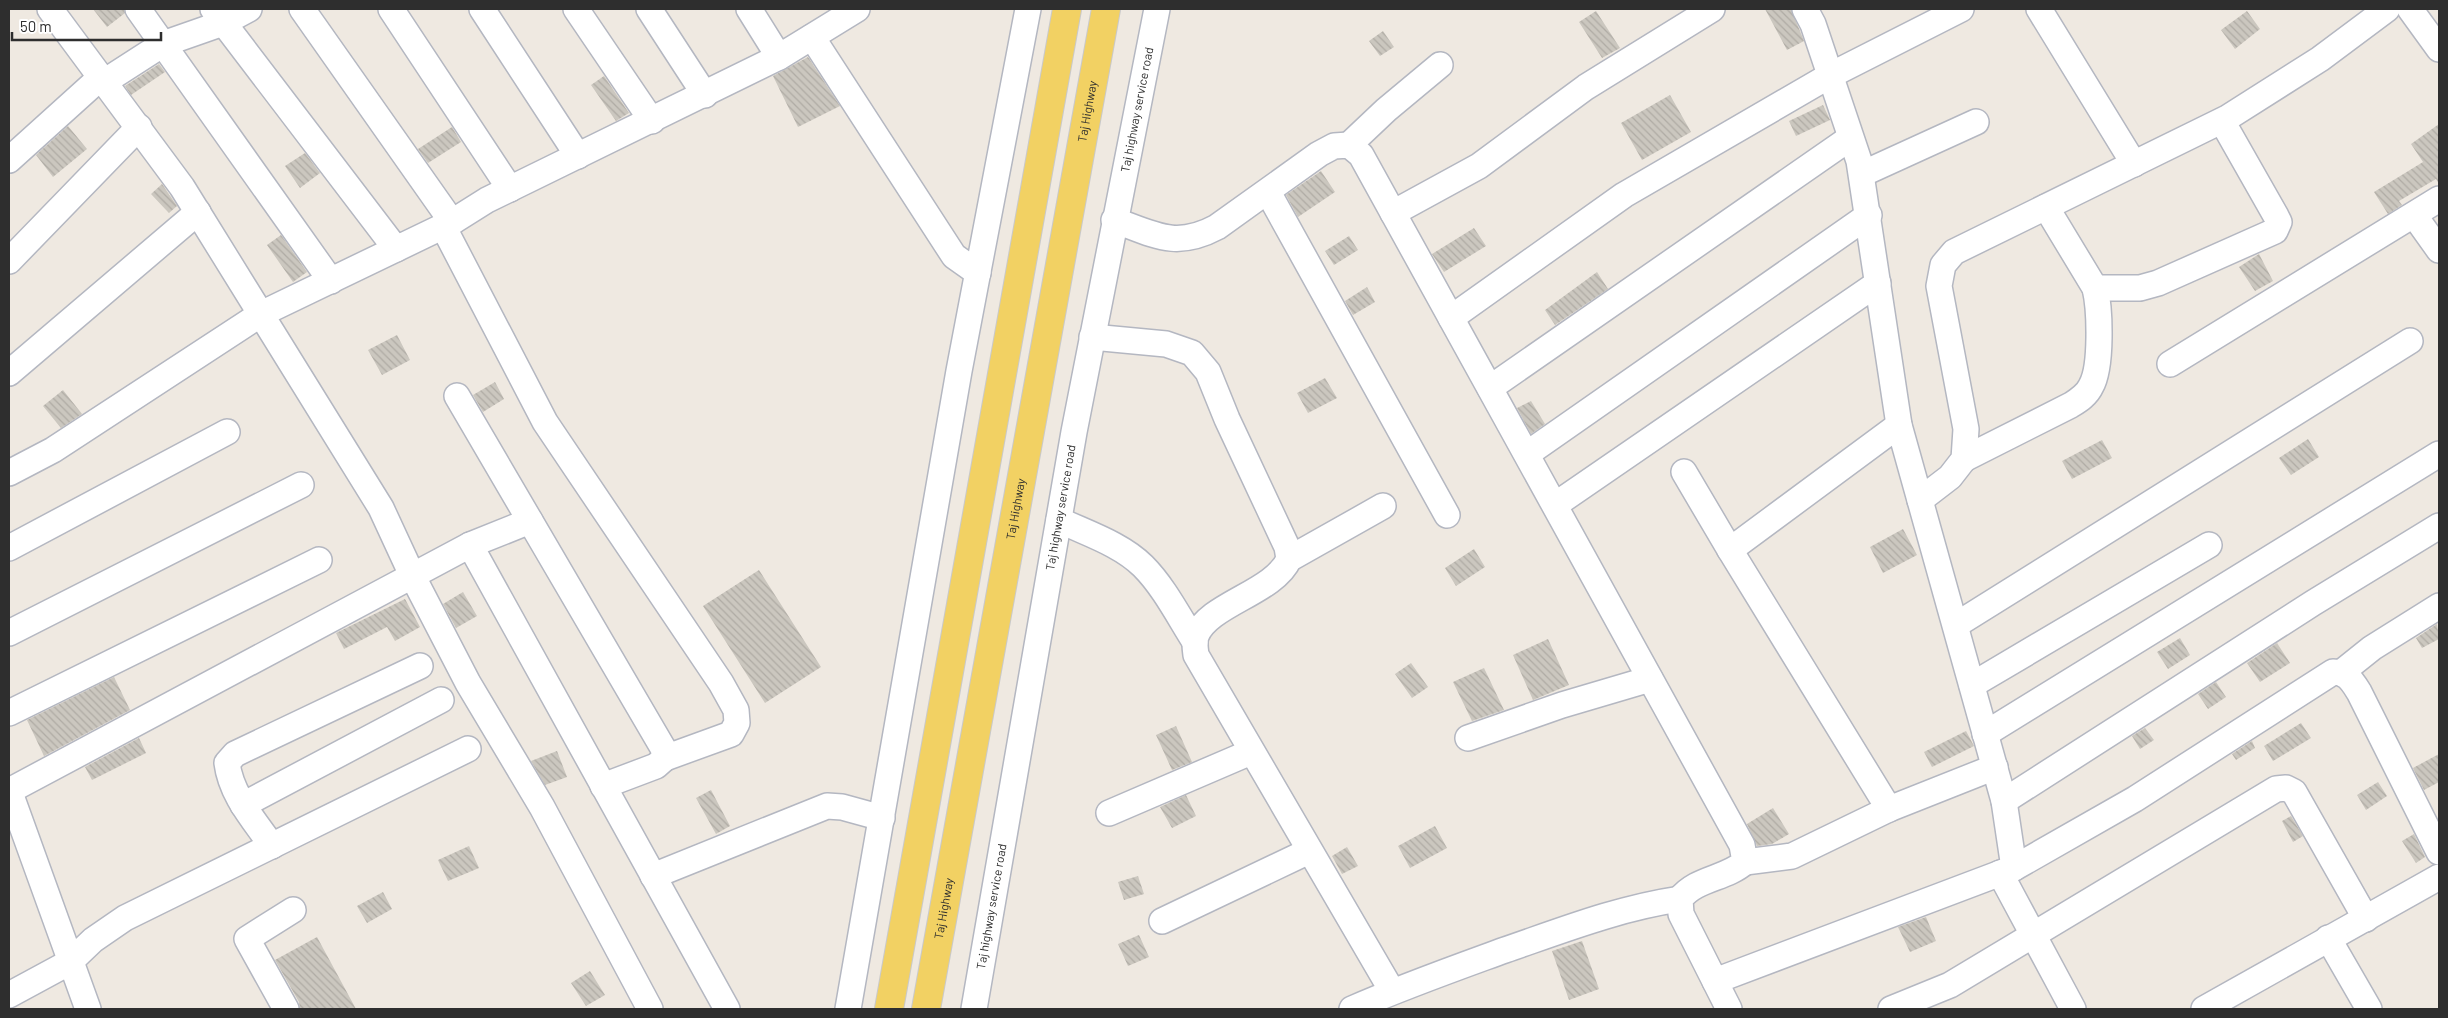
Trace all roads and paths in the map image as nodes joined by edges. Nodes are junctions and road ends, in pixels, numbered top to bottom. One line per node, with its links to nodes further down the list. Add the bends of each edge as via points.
1 (50, 9): 28 (street)
2 (138, 9): 23 (street)
3 (249, 9): 20 (street)
4 (302, 9): 49 (street)
5 (391, 9): 40 (street)
6 (482, 9): 36 (street)
7 (576, 9): 30 (street)
8 (649, 9): 29 (street)
9 (749, 9): 25 (street)
10 (857, 9): 22 (street)
11 (1028, 9): 53 (street)
12 (1067, 9): 132 (main road)
13 (1106, 9): 133 (main road, Taj Highway)
14 (1157, 9): 48 (street, Taj highway service road)
15 (1712, 9): 45 (street, via 1586,87 1479,166)
16 (1805, 9): 27 (street)
17 (1961, 9): 27 (street)
18 (2039, 9): 38 (street)
19 (2387, 9): 31 (street, via 2320,59)
20 (218, 16): 23 (street); 50 (street)
21 (2425, 18): 24 (street)
22 (812, 37): 25 (street); 53 (street, via 954,256)
23 (163, 44): 28 (street); 54 (street)
24 (2439, 50)
25 (779, 57): 29 (street)
26 (1440, 65): 35 (street)
27 (1829, 76): 34 (street); 58 (street, via 1624,195)
28 (102, 79): 33 (street); 37 (street)
29 (705, 95): 30 (street)
30 (652, 121): 36 (street)
31 (2222, 121): 38 (street); 56 (street, via 2279,222 2275,231 2158,283 2140,288)
32 (1976, 122): 39 (street)
33 (140, 127): 44 (street); 52 (street)
34 (1850, 138): 39 (street); 63 (street)
35 (1349, 145): 41 (street, via 1334,146 1319,154); 45 (street, via 1360,155)
36 (578, 156): 40 (street)
37 (9, 160)
38 (2134, 164): 43 (street)
39 (1862, 174): 46 (street)
40 (510, 189): 49 (street)
41 (1268, 192): 48 (street, via 1199,237 1179,240); 76 (street)
42 (2439, 199): 47 (street)
43 (2046, 207): 56 (street); 69 (street, via 1954,252 1943,265 1939,286 1966,429)
44 (198, 212): 57 (street); 62 (street)
45 (1393, 213): 58 (street)
46 (1868, 215): 55 (street); 67 (street)
47 (2414, 215): 51 (street); 61 (street)
48 (1114, 220): 59 (street, Taj highway service road)
49 (448, 224): 50 (street); 101 (street, via 545,422 736,710 737,723 731,734)
50 (396, 249): 54 (street)
51 (2439, 250)
52 (9, 261)
53 (978, 273): 109 (street)
54 (331, 281): 57 (street)
55 (1878, 283): 65 (street); 74 (street)
56 (2095, 288): 69 (street, via 2098,350 2092,386 2071,405)
57 (261, 314): 71 (street, via 52,450); 86 (street, via 381,508)
58 (1451, 318): 63 (street)
59 (1092, 337): 77 (street, Taj highway service road); 84 (street, via 1166,344 1192,353 1208,372 1288,547)
60 (2410, 341): 88 (street)
61 (2170, 364)
62 (9, 373)
63 (1490, 388): 67 (street)
64 (457, 396): 78 (street)
65 (1899, 425): 73 (street); 83 (street)
66 (226, 432): 82 (street)
67 (1527, 454): 74 (street)
68 (2439, 454): 97 (street)
69 (1964, 459): 73 (street, via 1950,477)
70 (1684, 472): 83 (street)
71 (9, 473)
72 (301, 485): 89 (street)
73 (1920, 500): 88 (street)
74 (1554, 505): 93 (street)
75 (1383, 506): 84 (street)
76 (1446, 515)
77 (1059, 520): 90 (street, via 1115,547 1141,564 1156,581); 134 (street, Taj highway service road)
78 (530, 521): 80 (street); 101 (street, via 663,748)
79 (2439, 526): 105 (street, via 2304,608)
80 (470, 545): 86 (street); 103 (street)
81 (2209, 546): 94 (street)
82 (9, 548)
83 (1730, 550): 107 (street)
84 (1289, 559): 90 (street, via 1280,574 1212,617)
85 (319, 560): 96 (street)
86 (412, 575): 104 (street); 129 (street, via 468,683 542,807)
87 (2439, 606): 92 (street, via 2372,648)
88 (1956, 625): 94 (street)
89 (9, 633)
90 (1194, 642): 100 (street, via 1196,655)
91 (420, 666): 106 (street, via 235,754 227,763 229,778)
92 (2342, 672): 112 (street, via 2359,692); 114 (street, via 2333,672 2135,799)
93 (1650, 679): 98 (street); 113 (street, via 1742,845)
94 (1972, 685): 97 (street)
95 (441, 700): 106 (street)
96 (9, 713)
97 (1985, 734): 102 (street)
98 (1468, 738)
99 (468, 749): 110 (street)
100 (1251, 752): 108 (street); 111 (street)
101 (665, 758): 103 (street, via 656,766)
102 (1994, 767): 105 (street); 107 (street)
103 (603, 786): 115 (street)
104 (9, 791): 123 (street)
105 (2004, 801): 114 (street)
106 (243, 805): 110 (street)
107 (1889, 809): 113 (street, via 1792,856)
108 (1109, 813)
109 (882, 818): 115 (street, via 827,806); 131 (street)
110 (272, 846): 123 (street, via 125,918 93,940)
111 (1308, 851): 120 (street); 125 (street)
112 (2439, 852)
113 (1745, 862): 117 (street, via 1735,871 1689,888)
114 (2007, 871): 121 (street); 124 (street)
115 (653, 876): 130 (street)
116 (2439, 877): 119 (street)
117 (1680, 899): 124 (street, via 1681,914); 125 (street, via 1640,905 1591,920)
118 (292, 910): 128 (street, via 247,939)
119 (2366, 919): 121 (street, via 2294,792 2286,788 2276,789); 122 (street)
120 (1162, 921)
121 (2032, 935): 137 (street, via 1950,985); 138 (street)
122 (2328, 938): 139 (street); 140 (street)
123 (70, 962): 126 (street); 127 (street)
124 (1714, 981): 136 (street)
125 (1392, 991): 135 (street)
126 (9, 995)
127 (88, 1009)
128 (286, 1009)
129 (650, 1009)
130 (727, 1009)
131 (848, 1009)
132 (889, 1009)
133 (926, 1009)
134 (974, 1009)
135 (1352, 1009)
136 (1729, 1009)
137 (1891, 1009)
138 (2073, 1009)
139 (2204, 1009)
140 (2369, 1009)

